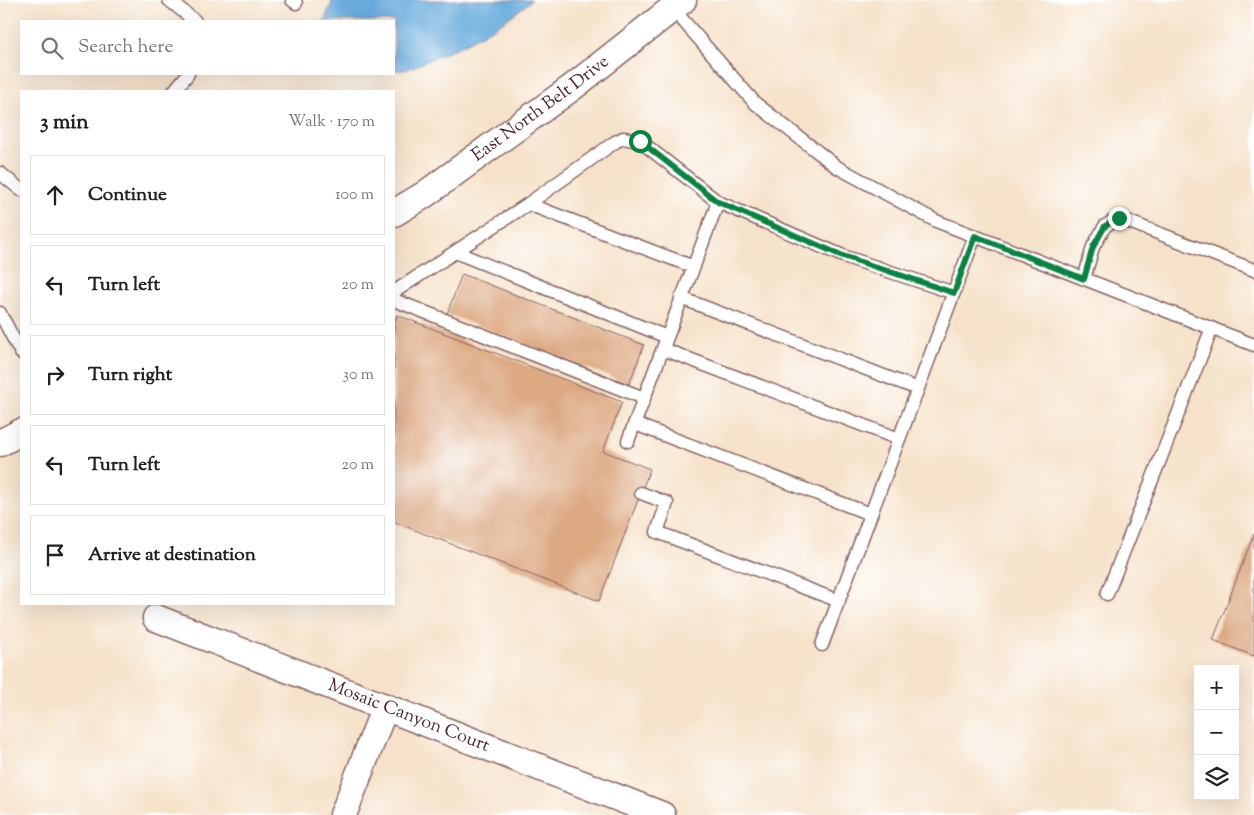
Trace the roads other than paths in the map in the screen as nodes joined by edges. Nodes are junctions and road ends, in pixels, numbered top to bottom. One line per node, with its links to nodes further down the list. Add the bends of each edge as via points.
1 (169, 0): 3 (lane)
2 (678, 5): 10 (street, East North Belt Drive, via 574,86); 11 (lane, via 755,104 837,167 936,221)
3 (194, 20)
4 (187, 75): 5 (lane)
5 (175, 90)
6 (0, 173): 7 (lane)
7 (20, 189)
8 (718, 202): 9 (lane, via 640,141 623,138); 13 (lane); 17 (lane, via 843,256)
9 (528, 204): 12 (lane); 13 (lane)
10 (395, 212)
11 (975, 236): 15 (lane); 17 (lane)
12 (455, 252): 16 (lane); 22 (lane)
13 (694, 267): 18 (lane)
14 (1254, 270): 15 (lane, via 1119,218 1105,226 1093,247)
15 (1084, 279): 21 (lane)
16 (395, 291)
17 (954, 293): 25 (lane)
18 (681, 298): 22 (lane); 25 (lane)
19 (395, 300): 26 (lane)
20 (0, 313): 24 (lane)
21 (1212, 328): 23 (lane); 34 (lane)
22 (665, 343): 26 (lane); 29 (lane)
23 (1254, 345)
24 (20, 351)
25 (918, 389): 29 (lane)
26 (644, 398): 27 (lane)
27 (634, 424): 30 (lane); 33 (lane)
28 (20, 433): 31 (street)
29 (899, 439): 33 (lane)
30 (628, 441)
31 (0, 443)
32 (641, 493): 35 (lane, via 667,503 656,532)
33 (870, 514): 35 (lane)
34 (1107, 594)
35 (839, 601): 37 (lane)
36 (156, 618): 38 (street, Mosaic Canyon Court)
37 (822, 645)
38 (385, 707): 39 (street, Mosaic Canyon Court); 40 (street)
39 (653, 813)
40 (343, 815)

